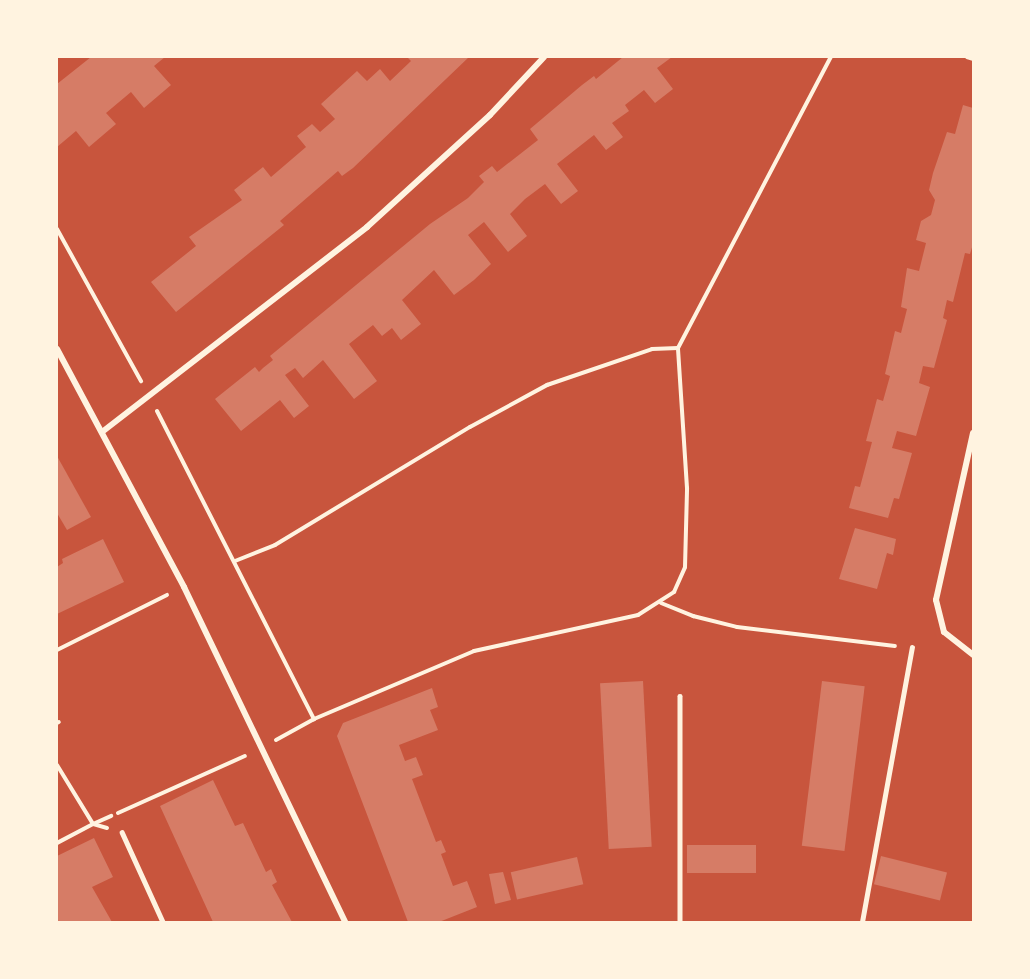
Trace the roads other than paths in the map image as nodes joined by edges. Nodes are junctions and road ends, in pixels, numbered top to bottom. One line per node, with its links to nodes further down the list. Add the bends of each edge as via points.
1 (544, 57): 3 (street, via 489,116 367,227)
2 (57, 349): 3 (street)
3 (102, 432): 10 (street, via 184,587)
4 (973, 433): 6 (street, via 936,600 944,633)
5 (912, 648): 12 (lane)
6 (973, 655)
7 (680, 696): 11 (lane)
8 (122, 832): 9 (lane)
9 (163, 922)
10 (345, 922)
11 (680, 922)
12 (862, 922)

